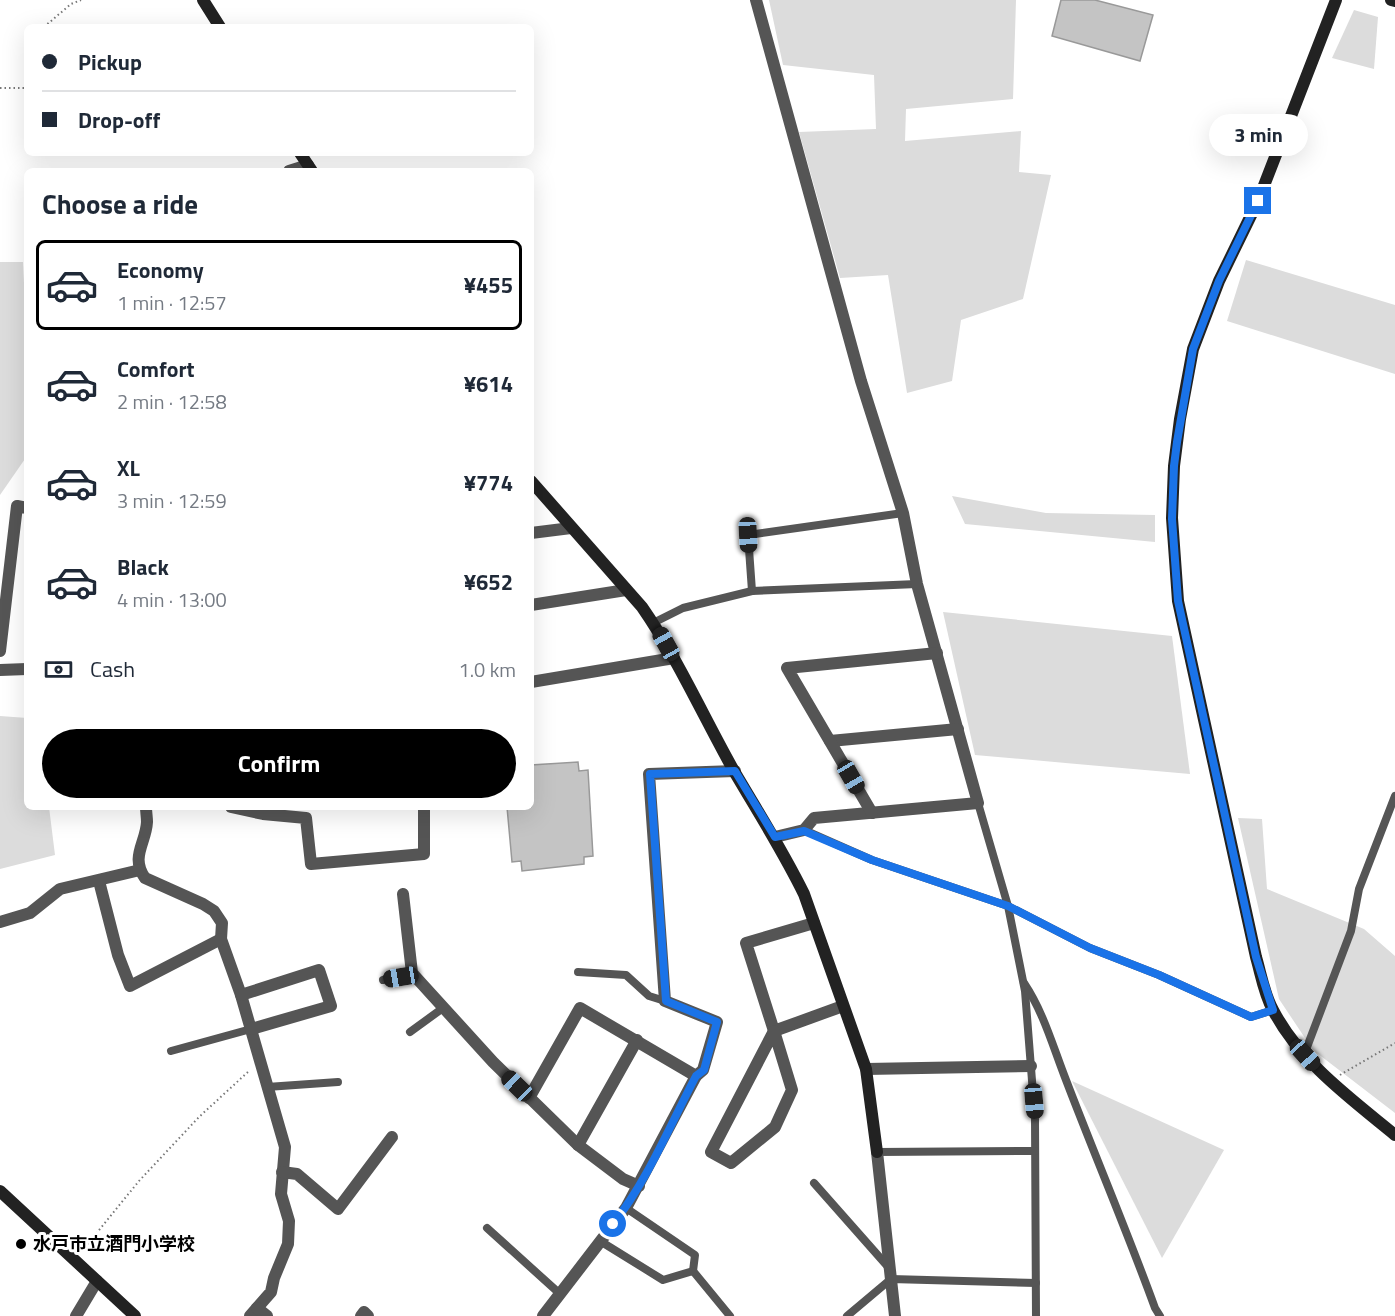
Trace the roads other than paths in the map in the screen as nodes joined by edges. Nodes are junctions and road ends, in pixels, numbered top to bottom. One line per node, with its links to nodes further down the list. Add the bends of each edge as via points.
1 (203, 0): 6 (street)
2 (756, 0): 9 (street, via 861,381)
3 (1336, 0): 49 (street, via 1258,201 1219,281 1193,349 1174,466 1172,519 1178,601 1256,957)
4 (1390, 0): 5 (street)
5 (1395, 2)
6 (218, 24)
7 (534, 485): 10 (street)
8 (24, 507): 17 (street, via 17,506)
9 (903, 513): 12 (street); 14 (lane, via 748,535)
10 (571, 528): 11 (street); 13 (street)
11 (534, 533)
12 (917, 584): 14 (lane); 18 (street)
13 (626, 590): 15 (street); 16 (street)
14 (752, 591): 16 (lane, via 683,608)
15 (534, 605)
16 (653, 623): 19 (street)
17 (0, 651)
18 (937, 652): 23 (street); 24 (street, via 787,668)
19 (674, 658): 22 (street); 25 (street)
20 (24, 669): 21 (street)
21 (0, 670)
22 (534, 681)
23 (958, 729): 24 (street); 27 (street)
24 (830, 741): 31 (street)
25 (735, 771): 33 (street); 46 (street, via 650,774)
26 (1395, 796): 55 (lane, via 1359,889 1351,931)
27 (978, 803): 31 (street); 37 (lane)
28 (146, 810): 34 (street)
29 (245, 810): 30 (street, via 306,818 311,864 424,854)
30 (424, 810)
31 (872, 813): 32 (street, via 814,818)
32 (804, 831): 33 (street); 37 (lane, via 872,860)
33 (775, 837): 39 (street)
34 (140, 870): 35 (street); 40 (street, via 146,878 214,911 222,923)
35 (99, 880): 38 (street, via 60,889 30,913); 40 (street, via 130,986)
36 (403, 894): 42 (street)
37 (1008, 906): 44 (lane); 49 (lane, via 1090,948 1251,1017)
38 (0, 922)
39 (814, 923): 47 (street); 51 (street, via 746,943)
40 (220, 939): 45 (street)
41 (578, 972): 46 (lane, via 626,975 649,996)
42 (412, 973): 43 (lane); 48 (street)
43 (382, 980)
44 (1023, 980): 56 (lane); 89 (lane, via 1037,1002)
45 (241, 995): 50 (street); 50 (street, via 319,970 331,1006)
46 (666, 1001): 58 (street, via 717,1022 704,1070)
47 (843, 1006): 51 (street); 57 (street)
48 (443, 1008): 52 (lane); 61 (street)
49 (1273, 1010): 55 (street)
50 (250, 1029): 54 (lane); 60 (street)
51 (774, 1031): 51 (street, via 711,1152 731,1163 775,1127 792,1090)
52 (410, 1032)
53 (637, 1040): 58 (street); 61 (street, via 580,1008); 64 (street)
54 (171, 1051)
55 (1305, 1055): 62 (street, via 1330,1081)
56 (1031, 1066): 57 (street); 65 (lane)
57 (866, 1069): 66 (street)
58 (696, 1076): 69 (street)
59 (338, 1082): 60 (lane)
60 (267, 1087): 67 (street, via 285,1148)
61 (529, 1098): 64 (street)
62 (1393, 1131)
63 (392, 1137): 67 (street, via 338,1209 297,1174)
64 (578, 1145): 69 (street, via 622,1179)
65 (1035, 1151): 66 (lane); 77 (lane)
66 (877, 1152): 75 (street)
67 (282, 1172): 79 (street, via 288,1244 271,1292)
68 (814, 1184): 75 (lane)
69 (639, 1186): 71 (street)
70 (0, 1191): 76 (street)
71 (626, 1208): 73 (street); 74 (lane, via 695,1255)
72 (487, 1228): 78 (lane)
73 (600, 1241): 74 (lane, via 663,1280); 78 (street)
74 (693, 1271): 85 (lane)
75 (891, 1274): 77 (lane); 86 (lane); 87 (street)
76 (97, 1281): 80 (street); 81 (street)
77 (1036, 1283): 88 (lane)
78 (559, 1293): 84 (street)
79 (258, 1313)
80 (75, 1316)
81 (135, 1316)
82 (361, 1316): 83 (street, via 364,1312)
83 (368, 1316)
84 (543, 1316)
85 (730, 1316)
86 (847, 1316)
87 (895, 1316)
88 (1036, 1316)
89 (1161, 1316)

